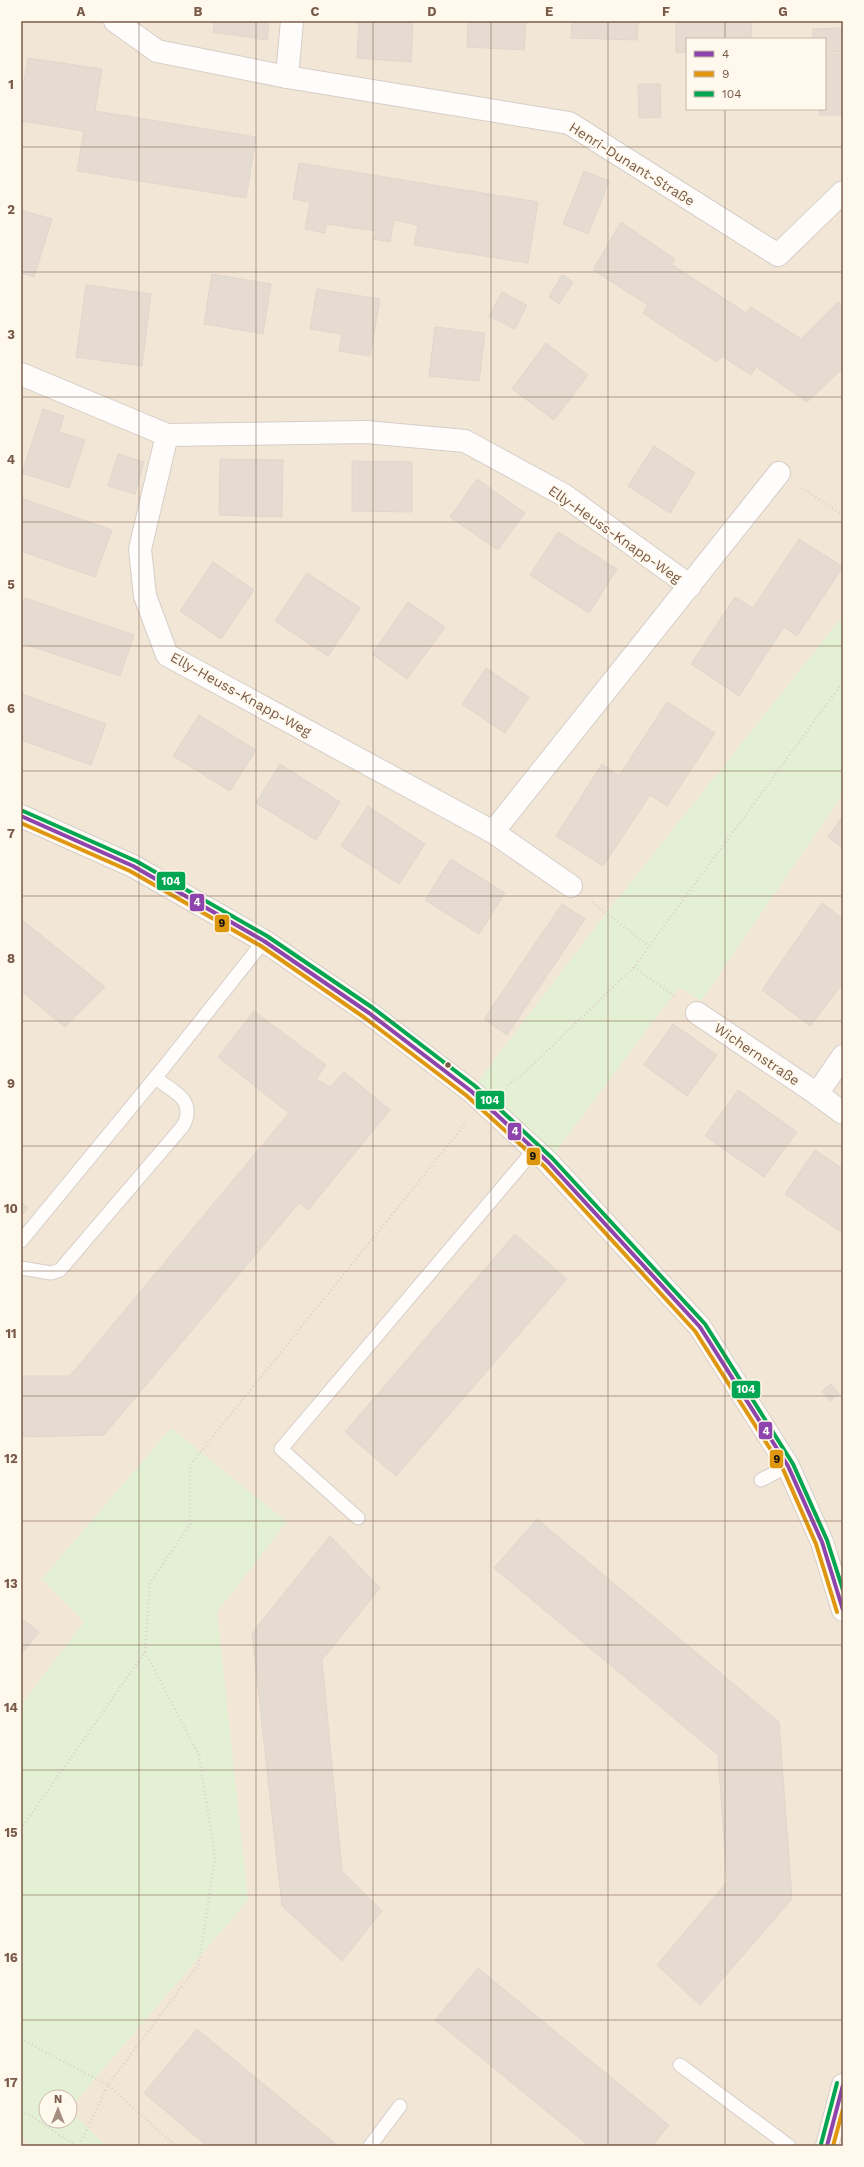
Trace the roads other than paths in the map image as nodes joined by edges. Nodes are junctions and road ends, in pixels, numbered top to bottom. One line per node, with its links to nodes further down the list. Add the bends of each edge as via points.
1 (115, 21): 3 (street, Henri-Dunant-Straße, via 157,51)
2 (292, 21): 3 (street)
3 (287, 77): 4 (street, Henri-Dunant-Straße, via 569,123 778,255)
4 (843, 192)
5 (21, 374): 6 (street, Elly-Heuss-Knapp-Weg)
6 (167, 435): 8 (street, Elly-Heuss-Knapp-Weg, via 366,432 465,441 564,495); 10 (street, Elly-Heuss-Knapp-Weg, via 140,549 145,596 167,655)
7 (779, 473): 8 (street, Elly-Heuss-Knapp-Weg)
8 (690, 586): 10 (street, Elly-Heuss-Knapp-Weg)
9 (21, 816): 12 (street, via 132,866)
10 (493, 832): 11 (street, Elly-Heuss-Knapp-Weg)
11 (571, 886)
12 (264, 941): 15 (lane); 18 (street, via 369,1013 471,1091)
13 (697, 1013): 16 (street, Wichernstraße)
14 (843, 1056): 16 (street)
15 (155, 1078): 19 (lane); 20 (lane, via 183,1098 188,1108 188,1117 183,1126 60,1270 51,1273)
16 (817, 1094): 17 (street, Wichernstraße)
17 (843, 1113)
18 (534, 1150): 21 (street, via 700,1326); 23 (lane, via 281,1449)
19 (21, 1241)
20 (21, 1268)
21 (788, 1466): 22 (lane); 24 (street, via 822,1542)
22 (761, 1480)
23 (358, 1518)
24 (843, 1610)
25 (680, 2065): 29 (lane)
26 (843, 2086): 30 (street)
27 (400, 2106): 28 (lane)
28 (370, 2146)
29 (789, 2146)
30 (828, 2146)

